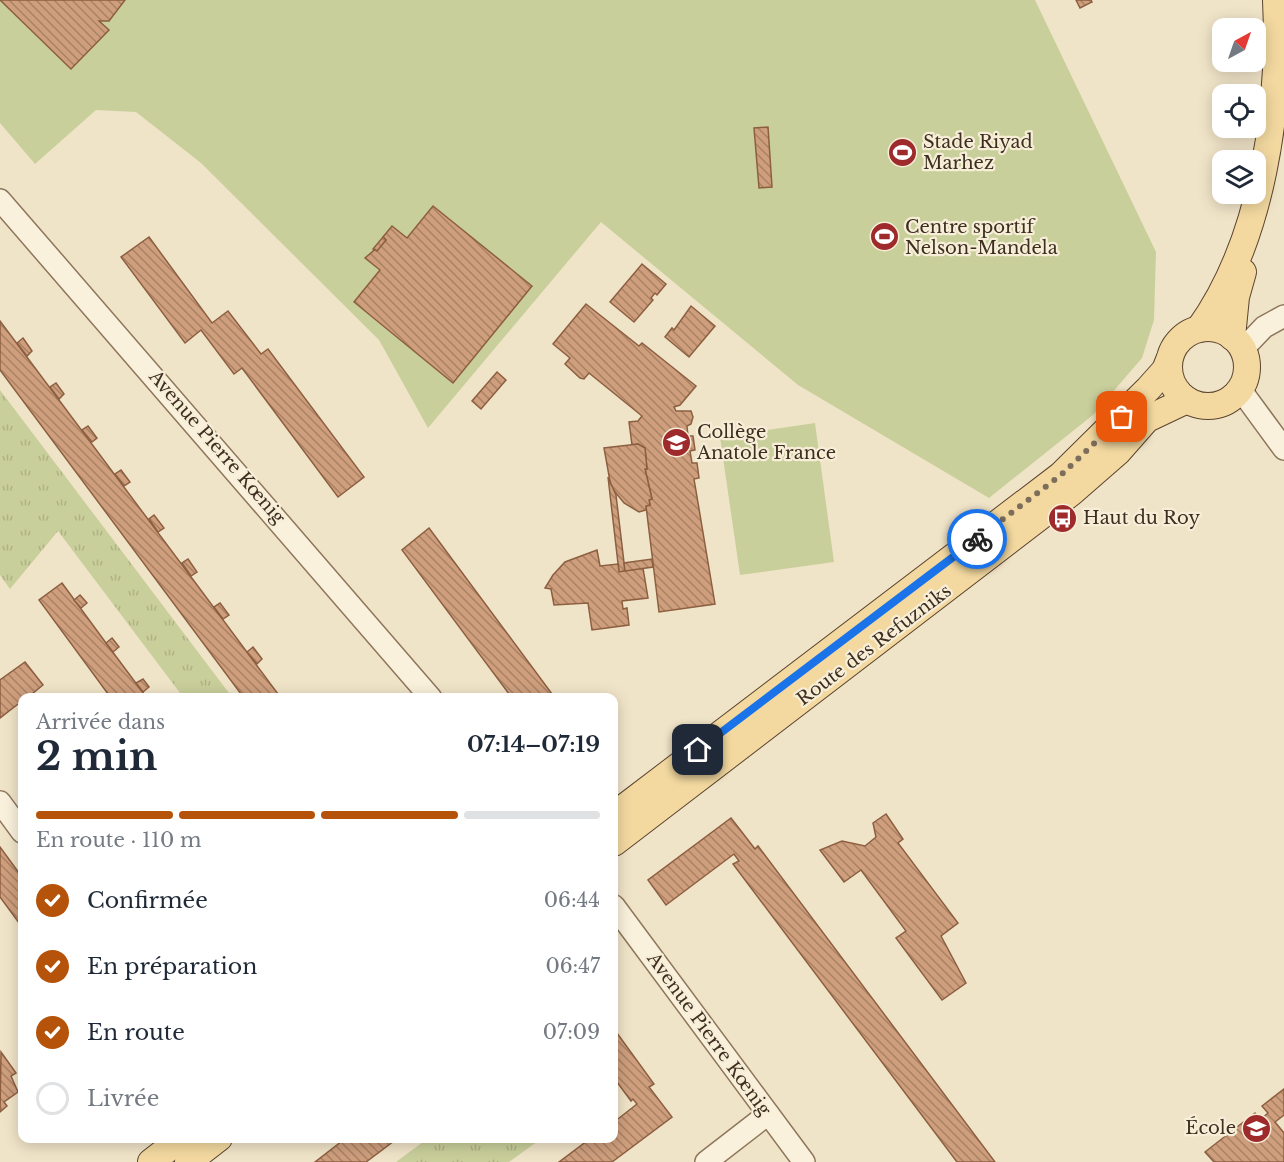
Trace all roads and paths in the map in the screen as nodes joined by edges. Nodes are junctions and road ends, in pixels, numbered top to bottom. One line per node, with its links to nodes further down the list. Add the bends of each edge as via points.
1 (1276, 0): 5 (main road, via 1276,87 1263,178 1229,274)
2 (1284, 148): 6 (main road, via 1269,208 1240,280 1233,315)
3 (0, 200): 11 (street, Avenue Pierre Kœnig)
4 (1284, 316): 6 (street)
5 (1199, 329): 6 (main road, via 1214,328); 7 (main road, via 1179,340)
6 (1237, 344): 8 (main road, via 1246,366)
7 (1169, 360): 9 (main road, via 1172,379); 13 (main road, Route des Refuzniks, via 1148,390 1061,475)
8 (1240, 388): 9 (main road, via 1221,403 1208,406); 10 (street)
9 (1187, 400): 15 (main road, Route des Refuzniks, via 1148,419 1118,452 1053,507)
10 (1284, 449)
11 (427, 693)
12 (0, 801): 14 (street)
13 (618, 812)
14 (18, 826)
15 (618, 840)
16 (618, 911): 17 (street, Avenue Pierre Kœnig)
17 (768, 1114): 22 (street); 23 (street, Avenue Pierre Kœnig)
18 (176, 1143): 20 (main road)
19 (213, 1143): 21 (main road)
20 (151, 1162)
21 (188, 1162)
22 (706, 1162)
23 (804, 1162)

